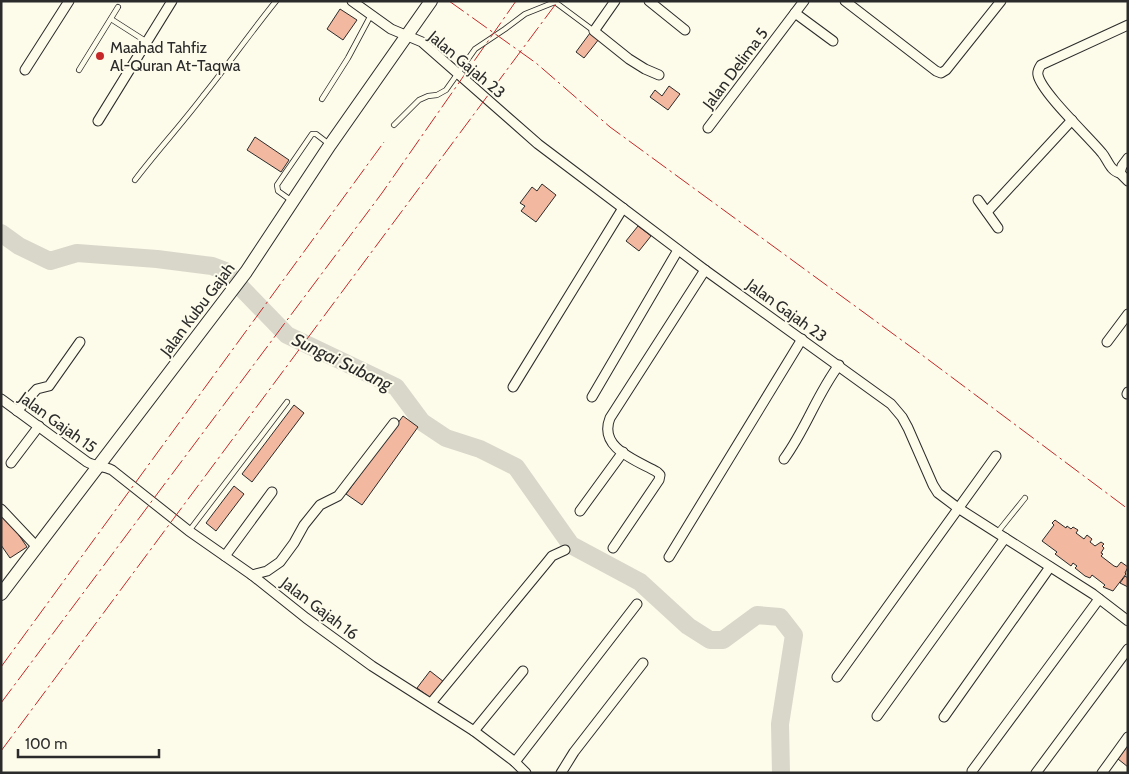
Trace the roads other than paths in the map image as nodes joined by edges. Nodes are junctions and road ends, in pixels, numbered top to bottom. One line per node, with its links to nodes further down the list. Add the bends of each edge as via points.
1 (69, 1): 22 (street)
2 (172, 1): 21 (street)
3 (276, 1): 34 (lane)
4 (352, 1): 14 (street, Jalan Gajah 23)
5 (431, 1): 19 (street, Jalan Kubu Gajah)
6 (615, 1): 18 (street)
7 (649, 1): 17 (street)
8 (804, 1): 13 (street, Jalan Delima 5)
9 (845, 1): 10 (street, via 941,73)
10 (1001, 1)
11 (555, 2): 18 (lane); 24 (lane, via 526,14 476,49)
12 (118, 7): 15 (lane)
13 (795, 13): 20 (street); 30 (street, Jalan Delima 5)
14 (371, 15): 19 (street, Jalan Gajah 23); 26 (lane)
15 (111, 19): 21 (lane); 23 (lane)
16 (1128, 24): 27 (street, via 1038,69 1037,74 1047,92)
17 (685, 30)
18 (594, 31): 25 (street, via 629,59)
19 (407, 36): 24 (street, Jalan Gajah 23, via 422,42); 31 (street, Jalan Kubu Gajah)
20 (833, 41)
21 (147, 42): 28 (street)
22 (25, 70)
23 (79, 70)
24 (458, 74): 29 (lane, via 446,90 419,100); 38 (street, Jalan Gajah 23, via 538,144)
25 (659, 75)
26 (322, 99)
27 (1072, 120): 33 (street, via 1112,168); 39 (street)
28 (98, 121)
29 (394, 125)
30 (708, 128)
31 (330, 145): 37 (street, Jalan Kubu Gajah); 37 (lane, via 312,134 277,185 278,191)
32 (1128, 158): 33 (street)
33 (1120, 173): 35 (street)
34 (135, 180)
35 (1128, 181)
36 (978, 200): 39 (street)
37 (293, 202): 59 (street, Jalan Kubu Gajah, via 246,272)
38 (623, 208): 41 (street, Jalan Gajah 23); 48 (street)
39 (987, 212): 40 (street)
40 (998, 228)
41 (678, 250): 42 (street, Jalan Gajah 23); 49 (street)
42 (706, 270): 44 (street, Jalan Gajah 23); 55 (street, via 610,418 607,434 610,442)
43 (1128, 314): 46 (street)
44 (802, 339): 47 (street, Jalan Gajah 23); 71 (street)
45 (80, 342): 52 (street, via 49,386 37,389)
46 (1106, 342)
47 (839, 365): 57 (street); 62 (street, Jalan Gajah 23, via 891,404 902,417 932,485)
48 (513, 388)
49 (592, 396)
50 (1, 399): 52 (street, Jalan Gajah 15)
51 (287, 402): 65 (lane)
52 (17, 410): 54 (street, Jalan Gajah 15)
53 (394, 423): 73 (street, via 338,496 320,505 280,562 267,572)
54 (39, 426): 58 (street); 59 (street, Jalan Gajah 15, via 87,462)
55 (622, 452): 64 (street); 68 (street, via 657,472 660,478)
56 (996, 456): 62 (street)
57 (784, 459)
58 (11, 463)
59 (98, 465): 65 (street, Jalan Gajah 16, via 112,470); 67 (street, Jalan Kubu Gajah)
60 (272, 492): 70 (street)
61 (1025, 498): 66 (lane)
62 (958, 508): 66 (street, Jalan Gajah 23); 81 (street)
63 (1, 509): 67 (street)
64 (580, 511)
65 (189, 531): 70 (street, Jalan Gajah 16)
66 (1001, 536): 72 (street, Jalan Gajah 23); 83 (street)
67 (36, 546): 74 (street, Jalan Kubu Gajah)
68 (613, 548)
69 (564, 550): 82 (street, via 552,556)
70 (225, 556): 73 (street, Jalan Gajah 16)
71 (669, 557)
72 (1050, 567): 75 (street, Jalan Gajah 23); 84 (street)
73 (252, 575): 82 (street, Jalan Gajah 16, via 372,666)
74 (3, 587)
75 (1099, 599): 77 (street, Jalan Gajah 23); 88 (street)
76 (637, 604): 87 (street)
77 (1128, 621)
78 (1128, 649): 91 (street)
79 (643, 663): 90 (street)
80 (523, 671): 85 (street)
81 (837, 677)
82 (431, 703): 85 (street, Jalan Gajah 16)
83 (877, 716)
84 (944, 717)
85 (474, 731): 87 (street, Jalan Gajah 16)
86 (1128, 737): 92 (street)
87 (515, 762): 89 (street, Jalan Gajah 16)
88 (972, 771)
89 (526, 773)
90 (561, 773)
91 (1036, 773)
92 (1102, 773)

